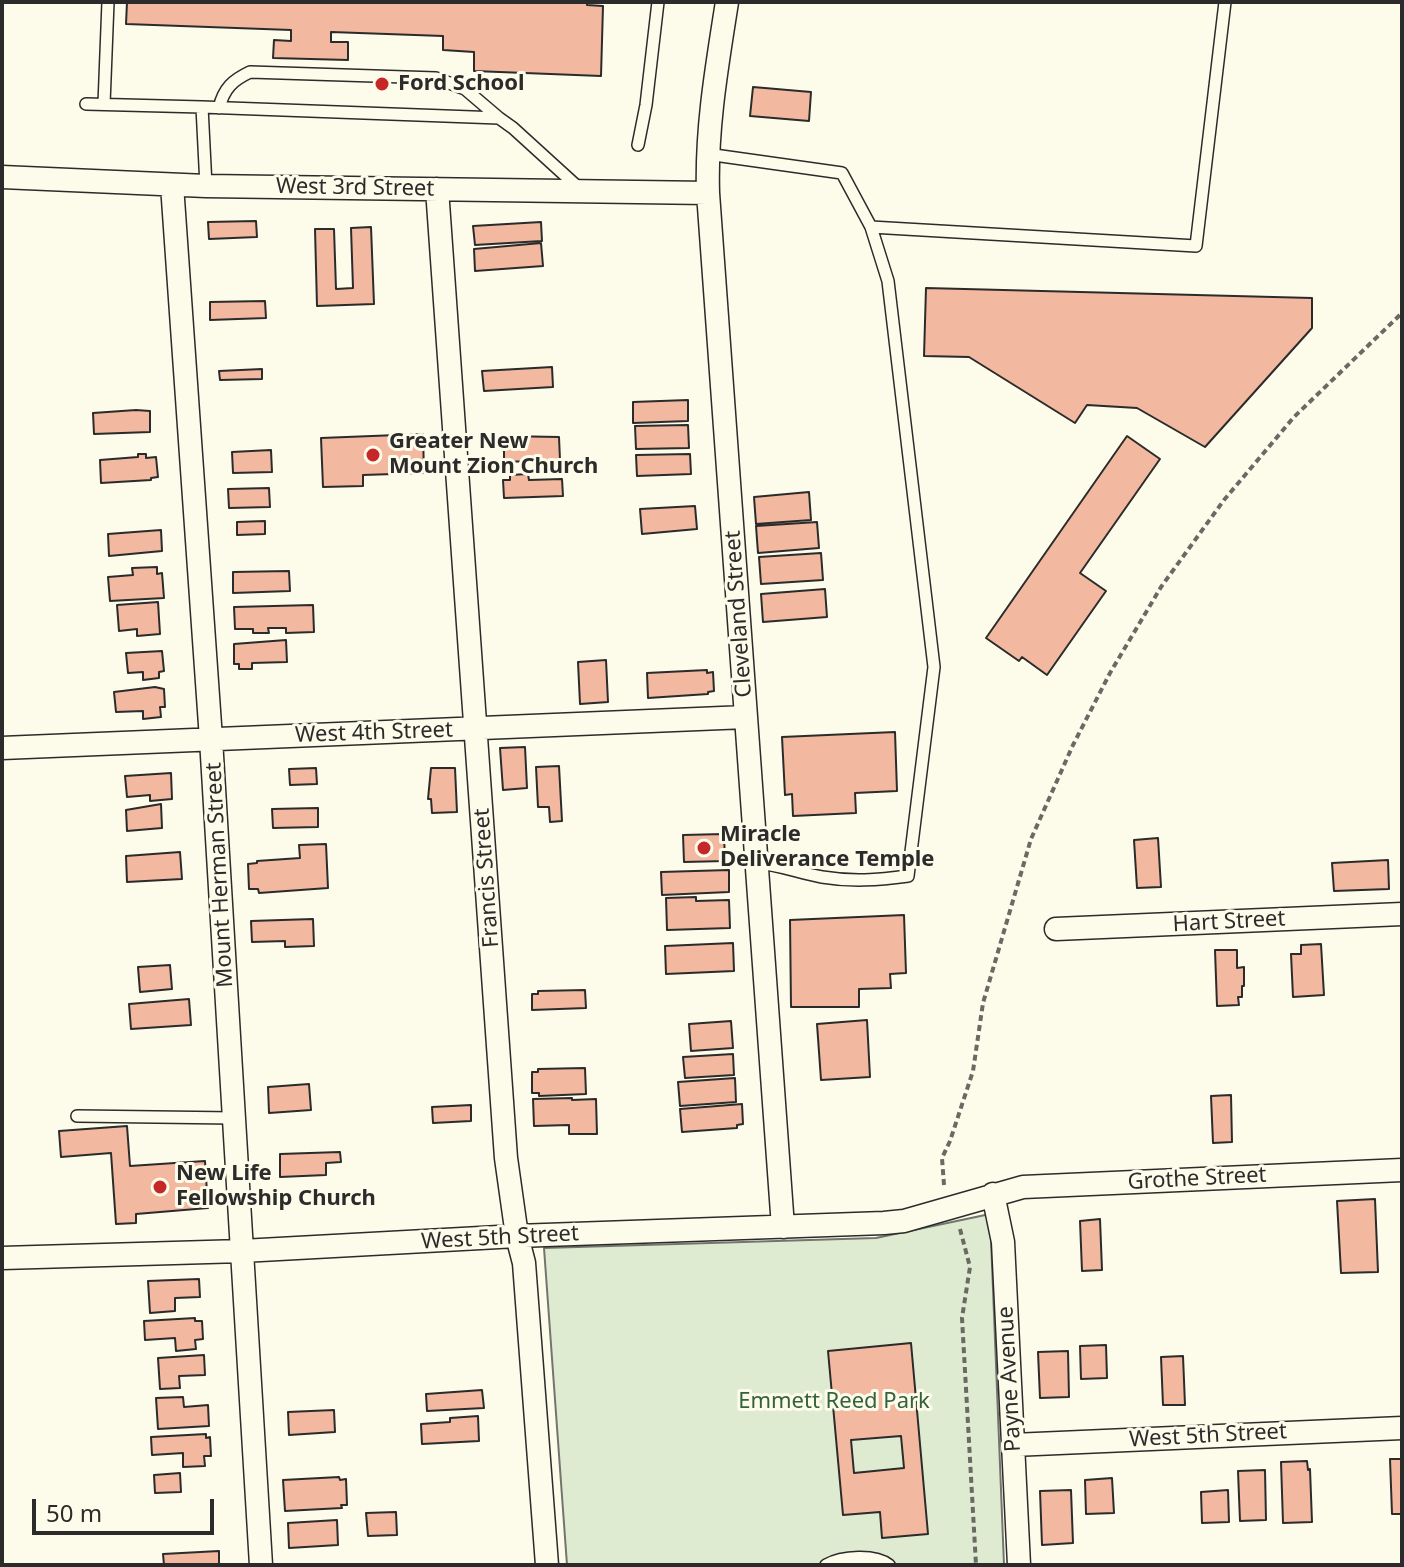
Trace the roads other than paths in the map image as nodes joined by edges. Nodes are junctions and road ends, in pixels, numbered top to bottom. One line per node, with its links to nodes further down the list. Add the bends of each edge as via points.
1 (108, 2): 6 (lane)
2 (658, 2): 10 (lane)
3 (727, 2): 11 (street, Cleveland Street)
4 (1225, 2): 18 (lane, via 1196,246)
5 (86, 104): 6 (lane)
6 (104, 104): 7 (lane)
7 (202, 107): 8 (lane); 14 (lane)
8 (219, 108): 9 (lane); 9 (lane, via 234,79 250,72 436,78 465,89)
9 (499, 118): 16 (lane)
10 (638, 145)
11 (707, 154): 17 (street, Cleveland Street); 18 (lane, via 842,173)
12 (2, 177): 13 (street, West 3rd Street)
13 (172, 185): 14 (street, West 3rd Street); 21 (street, Mount Herman Street)
14 (206, 186): 15 (street, West 3rd Street)
15 (437, 189): 16 (street, West 3rd Street); 20 (street, Francis Street)
16 (584, 192): 17 (street, West 3rd Street)
17 (708, 193): 19 (street, Cleveland Street)
18 (871, 227): 23 (lane, via 888,281 934,667 908,876 861,882)
19 (746, 717): 20 (street, West 4th Street); 23 (street, Cleveland Street)
20 (477, 729): 21 (street, West 4th Street); 31 (street, Francis Street, via 506,1158)
21 (211, 739): 22 (street, West 4th Street); 27 (street, Mount Herman Street)
22 (2, 748)
23 (755, 863): 30 (street, Cleveland Street)
24 (1402, 914): 25 (street, Hart Street)
25 (1056, 929)
26 (77, 1116): 27 (lane)
27 (234, 1118): 32 (street, Mount Herman Street)
28 (1402, 1170): 29 (street, Grothe Street, via 1023,1187)
29 (993, 1194): 30 (street, West 5th Street, via 904,1221); 35 (street, Payne Avenue, via 1003,1242)
30 (783, 1227): 31 (street, West 5th Street)
31 (517, 1236): 32 (street, West 5th Street); 37 (street, Francis Street, via 524,1263)
32 (242, 1251): 33 (street, West 5th Street); 36 (street, Mount Herman Street)
33 (2, 1258)
34 (1402, 1428): 35 (street, West 5th Street)
35 (1013, 1445): 40 (street, Payne Avenue)
36 (261, 1565)
37 (547, 1565)
38 (826, 1565): 39 (lane, via 863,1558)
39 (889, 1565)
40 (1019, 1565)

